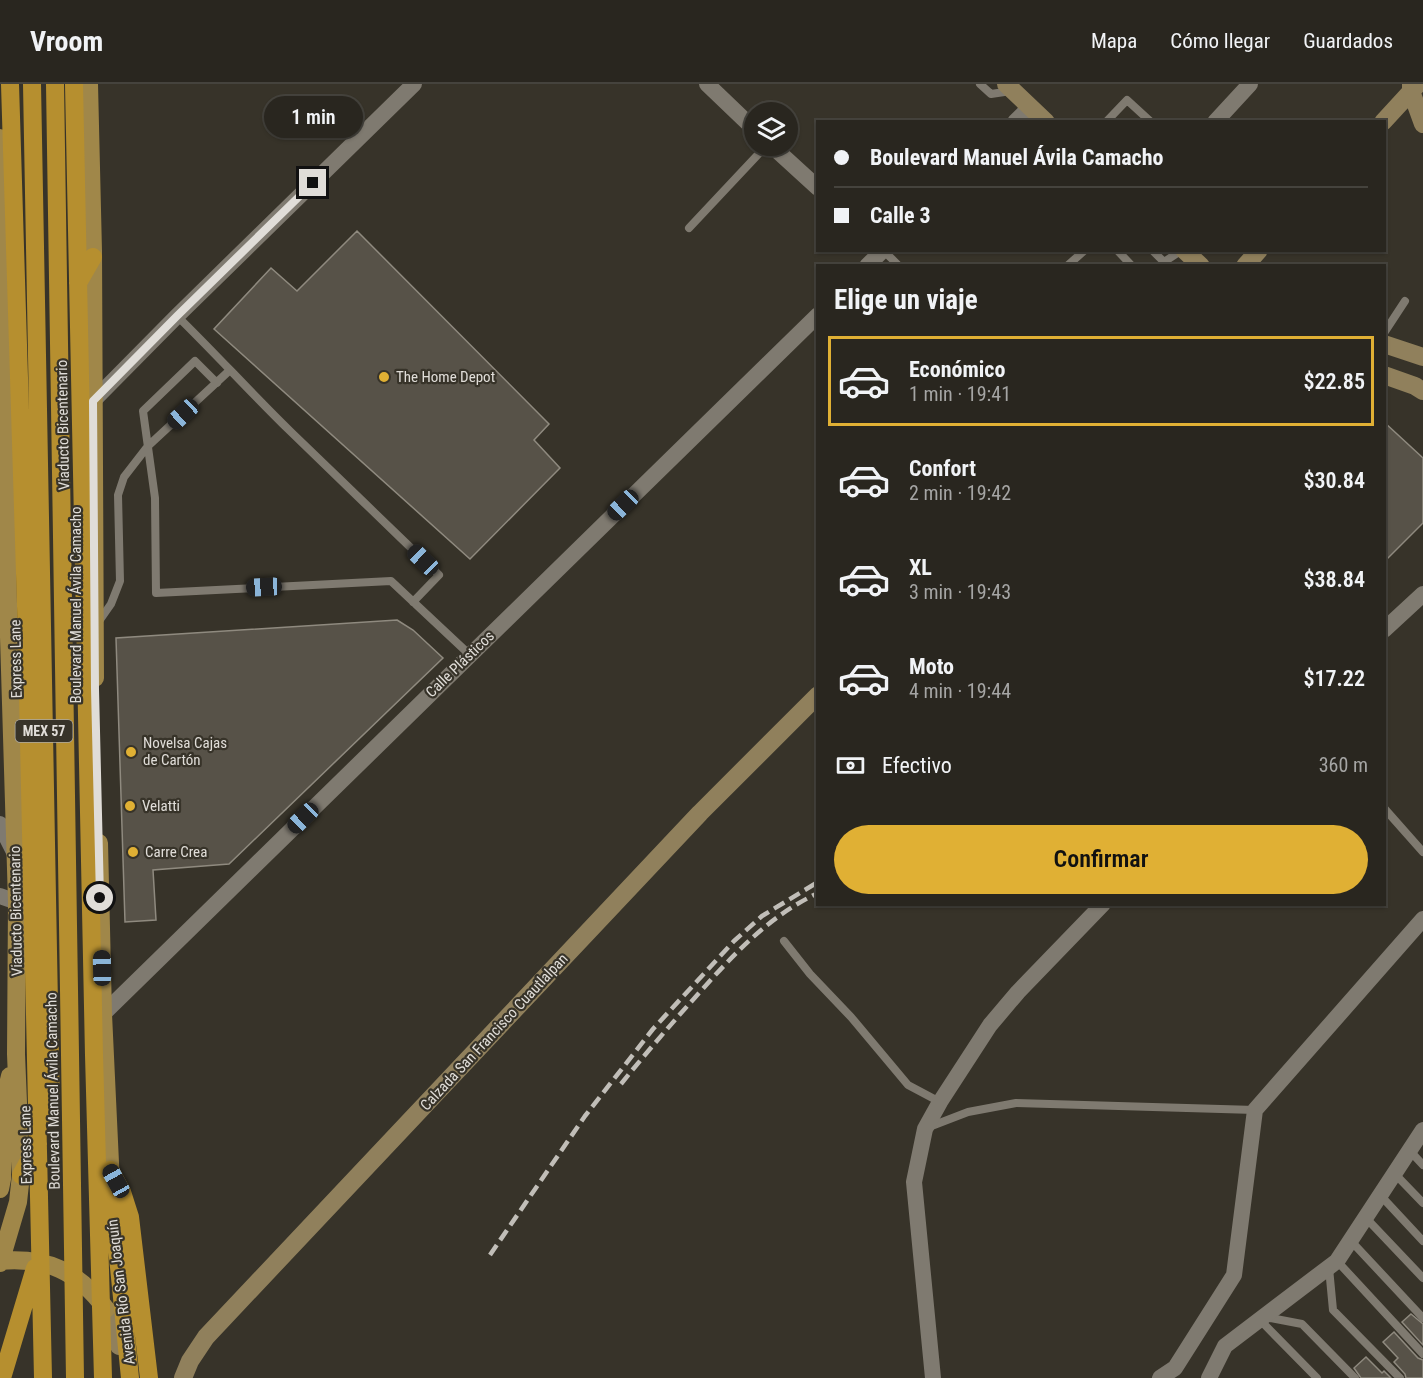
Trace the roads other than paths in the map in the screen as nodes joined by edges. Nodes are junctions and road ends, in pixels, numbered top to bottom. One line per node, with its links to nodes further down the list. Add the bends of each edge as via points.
1 (10, 84): 91 (highway, Viaducto Bicentenario)
2 (20, 84): 105 (highway, Express Lane, via 42,1057)
3 (32, 84): 28 (highway, Boulevard Manuel Ávila Camacho / MEX 57)
4 (55, 84): 45 (highway, Boulevard Manuel Ávila Camacho / MEX 57)
5 (74, 84): 88 (highway, Viaducto Bicentenario)
6 (89, 84): 37 (main road, Boulevard Manuel Ávila Camacho)
7 (414, 84): 46 (street)
8 (707, 84): 14 (street)
9 (980, 84): 12 (lane, via 991,94)
10 (1250, 84): 19 (street)
11 (1411, 86): 20 (street); 21 (street)
12 (1010, 88): 13 (street)
13 (1030, 106): 15 (street); 16 (street)
14 (744, 119)
15 (1017, 120)
16 (1044, 120)
17 (1108, 120): 18 (lane, via 1127,100)
18 (1149, 120)
19 (1217, 120)
20 (1385, 120)
21 (1423, 124)
22 (0, 132): 28 (highway)
23 (0, 138): 48 (main road)
24 (756, 156): 27 (lane)
25 (783, 156): 26 (street)
26 (816, 186)
27 (689, 228)
28 (35, 235): 79 (highway, Boulevard Manuel Ávila Camacho / MEX 57)
29 (881, 252): 38 (street)
30 (885, 252): 39 (lane)
31 (1083, 252): 40 (lane)
32 (1119, 252): 41 (lane)
33 (1154, 252): 34 (lane, via 1164,262)
34 (1180, 252)
35 (1185, 252): 42 (street)
36 (1258, 252): 43 (street)
37 (93, 257): 45 (highway); 56 (main road, Boulevard Manuel Ávila Camacho)
38 (869, 264)
39 (897, 264)
40 (1070, 264)
41 (1130, 264)
42 (1199, 264)
43 (1247, 264)
44 (1405, 301): 49 (lane)
45 (59, 312): 63 (highway, Boulevard Manuel Ávila Camacho / MEX 57)
46 (177, 316): 52 (lane); 56 (street)
47 (816, 317): 62 (street, Calle Plásticos)
48 (1, 321): 65 (main road)
49 (1386, 330)
50 (1386, 345): 51 (street)
51 (1423, 357)
52 (230, 370): 54 (lane); 59 (lane, via 439,575)
53 (1386, 376): 55 (street)
54 (217, 383): 57 (lane); 57 (lane, via 195,362 142,411)
55 (1423, 391)
56 (93, 401): 60 (main road, Boulevard Manuel Ávila Camacho)
57 (148, 446): 59 (lane, via 155,498 156,592 392,581); 60 (lane, via 121,483 120,581 111,604)
58 (1423, 594): 61 (street)
59 (413, 602): 62 (lane)
60 (95, 626): 66 (main road, Boulevard Manuel Ávila Camacho)
61 (1386, 628)
62 (470, 655): 75 (street, Calle Plásticos)
63 (65, 688): 66 (highway); 107 (highway, Boulevard Manuel Ávila Camacho / MEX 57)
64 (816, 697): 112 (street, Calzada San Francisco Cuautlalpan, via 700,813 207,1337)
65 (5, 720): 70 (main road)
66 (96, 735): 75 (main road, Boulevard Manuel Ávila Camacho)
67 (1386, 810): 69 (lane)
68 (0, 824): 70 (street)
69 (1423, 852)
70 (15, 854): 71 (main road)
71 (8, 899): 76 (main road)
72 (1101, 906): 77 (street, via 990,1025)
73 (1423, 920): 78 (street)
74 (784, 941): 77 (lane, via 908,1085)
75 (103, 1014): 84 (main road, Boulevard Manuel Ávila Camacho)
76 (16, 1054): 86 (main road); 87 (main road, via 4,1100)
77 (940, 1102): 80 (street)
78 (1254, 1110): 80 (lane, via 1016,1103 968,1112); 114 (street, via 1234,1275 1175,1368)
79 (51, 1122): 86 (highway); 91 (highway, Boulevard Manuel Ávila Camacho / MEX 57)
80 (925, 1129): 113 (street, via 914,1182)
81 (1423, 1130): 82 (street)
82 (1410, 1151): 83 (lane); 85 (street)
83 (1423, 1165)
84 (110, 1170): 101 (main road, Boulevard Manuel Ávila Camacho); 111 (highway, Avenida Río San Joaquín, via 130,1217)
85 (1395, 1174): 89 (street); 90 (lane)
86 (21, 1175): 95 (main road, via 18,1202)
87 (0, 1190)
88 (98, 1190): 108 (highway, Viaducto Bicentenario); 110 (highway, via 108,1204 115,1227)
89 (1381, 1196): 92 (street); 94 (lane)
90 (1423, 1203)
91 (46, 1210): 102 (highway); 104 (highway); 105 (highway, Viaducto Bicentenario); 106 (highway, Boulevard Manuel Ávila Camacho / MEX 57)
92 (1366, 1218): 93 (street); 97 (lane)
93 (1351, 1240): 96 (street); 100 (lane)
94 (1423, 1241)
95 (0, 1262): 98 (main road, via 33,1261 64,1271 85,1284)
96 (1333, 1264): 99 (street); 103 (lane); 118 (lane, via 1334,1310)
97 (1423, 1278)
98 (105, 1309): 101 (street)
99 (1262, 1318): 115 (street, via 1225,1346); 116 (lane); 117 (lane, via 1302,1324)
100 (1423, 1318)
101 (119, 1346): 109 (main road, Boulevard Manuel Ávila Camacho)
102 (0, 1349)
103 (1423, 1354)
104 (2, 1378)
105 (45, 1378)
106 (54, 1378)
107 (75, 1378)
108 (103, 1378)
109 (121, 1378)
110 (130, 1378)
111 (149, 1378)
112 (183, 1378)
113 (933, 1378)
114 (1160, 1378)
115 (1209, 1378)
116 (1317, 1378)
117 (1355, 1378)
118 (1400, 1378)

